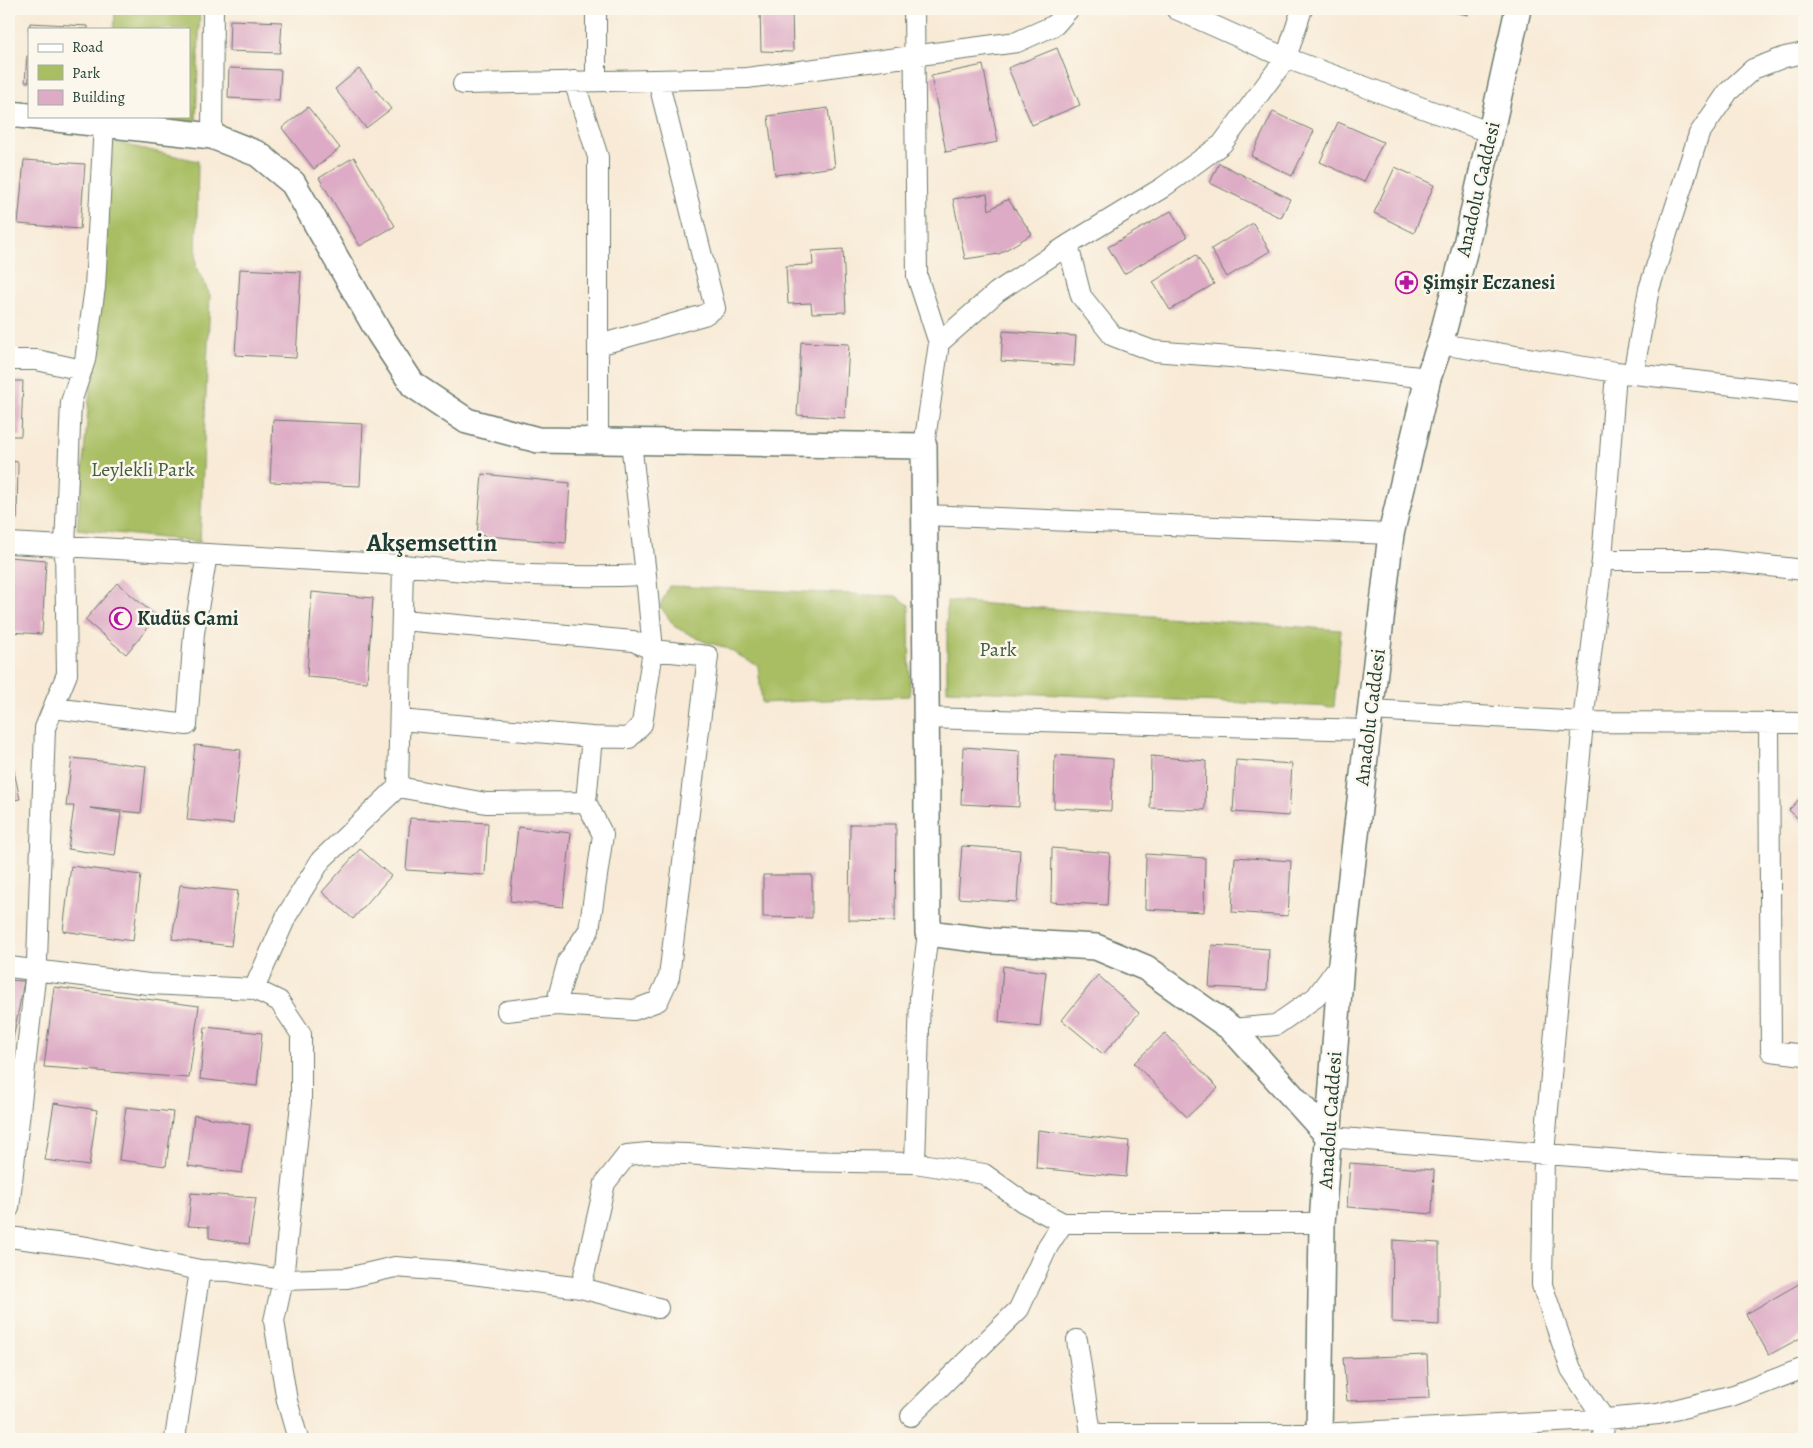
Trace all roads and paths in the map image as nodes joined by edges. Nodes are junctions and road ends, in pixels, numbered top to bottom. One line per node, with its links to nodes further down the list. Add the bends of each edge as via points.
1 (213, 9): 20 (street)
2 (596, 9): 13 (street)
3 (914, 9): 9 (street)
4 (1069, 9): 9 (street, via 1055,26 1017,42)
5 (1176, 9): 10 (street)
6 (1302, 9): 10 (street)
7 (1518, 9): 19 (street, Anadolu Caddesi)
8 (1804, 53): 27 (street, via 1752,69 1728,92 1699,134)
9 (914, 54): 11 (street, via 747,78); 22 (street, via 917,276)
10 (1286, 58): 19 (street); 21 (street, via 1222,144 1162,188)
11 (658, 80): 13 (street); 24 (street, via 715,308 704,315)
12 (574, 81): 13 (street); 14 (street); 24 (street, via 598,157)
13 (596, 81)
14 (463, 84)
15 (9, 114): 16 (street)
16 (28, 116)
17 (48, 118): 18 (street)
18 (104, 124): 20 (street); 26 (street, via 95,287)
19 (1491, 133): 23 (street, Anadolu Caddesi)
20 (212, 136): 30 (street, via 258,154 293,183 379,333 413,385 467,421 538,440)
21 (1068, 245): 22 (street, via 997,292); 28 (street, via 1081,296 1113,336 1153,351)
22 (940, 343): 32 (street)
23 (1440, 344): 27 (street); 28 (street, Anadolu Caddesi)
24 (598, 346): 30 (street)
25 (9, 360): 26 (street, via 37,360)
26 (82, 370): 36 (street, via 71,402)
27 (1625, 373): 29 (street); 38 (street)
28 (1428, 378): 34 (street, Anadolu Caddesi)
29 (1804, 393)
30 (598, 441): 31 (street)
31 (631, 442): 32 (street); 41 (street)
32 (924, 446): 33 (street)
33 (925, 514): 34 (street); 45 (street)
34 (1391, 534): 47 (street, Anadolu Caddesi)
35 (9, 543): 36 (street)
36 (65, 547): 37 (street); 44 (street, via 67,674)
37 (207, 554): 39 (street); 44 (street, via 194,632 187,725)
38 (1602, 560): 40 (street, via 1715,560); 48 (street)
39 (404, 565): 41 (street, via 479,573 603,577); 42 (street)
40 (1804, 570)
41 (646, 575): 43 (street)
42 (403, 620): 43 (street, via 633,641); 46 (street)
43 (654, 650): 51 (street, via 642,724 629,738); 59 (street, via 708,656 669,977 658,1001 634,1010)
44 (54, 708): 57 (street, via 45,728)
45 (926, 718): 47 (street); 54 (street)
46 (400, 720): 51 (street); 52 (street)
47 (1370, 720): 48 (street); 55 (street, Anadolu Caddesi)
48 (1583, 722): 49 (street); 64 (street)
49 (1769, 723): 50 (street); 62 (street, via 1771,1051)
50 (1804, 723)
51 (592, 737): 53 (street)
52 (398, 787): 53 (street, via 486,803); 58 (street, via 321,860 287,915)
53 (586, 802): 59 (street, via 603,835 602,844 589,930 568,961)
54 (928, 933): 61 (street, via 1096,947 1146,968); 65 (street, via 920,998)
55 (1341, 963): 61 (street, via 1316,997 1276,1025); 63 (street, Anadolu Caddesi)
56 (9, 967): 57 (street)
57 (36, 971): 58 (street, via 149,984); 67 (street)
58 (254, 990): 72 (street, via 279,1001 301,1034 301,1103)
59 (556, 1005): 60 (street)
60 (507, 1011)
61 (1232, 1028): 63 (street)
62 (1804, 1055)
63 (1329, 1137): 64 (street); 69 (street, Anadolu Caddesi)
64 (1544, 1153): 66 (street, via 1686,1165); 78 (street, via 1542,1285 1571,1369)
65 (915, 1163): 68 (street, via 984,1174 1023,1202); 73 (street, via 648,1153 627,1156 605,1182)
66 (1804, 1169)
67 (9, 1208)
68 (1063, 1223): 69 (street); 77 (street, via 1048,1246 1019,1309)
69 (1322, 1223): 80 (street, Anadolu Caddesi)
70 (9, 1237): 71 (street, via 87,1247)
71 (200, 1270): 72 (street); 81 (street)
72 (283, 1280): 73 (street, via 347,1278 395,1268 448,1271); 82 (street, via 274,1322 287,1401)
73 (581, 1288): 74 (street)
74 (658, 1308)
75 (1077, 1340): 79 (street)
76 (1804, 1368): 78 (street, via 1734,1395 1658,1414)
77 (911, 1416)
78 (1604, 1419): 80 (street); 83 (street)
79 (1091, 1437): 80 (street)
80 (1319, 1437)
81 (175, 1439)
82 (298, 1439)
83 (1604, 1439)

